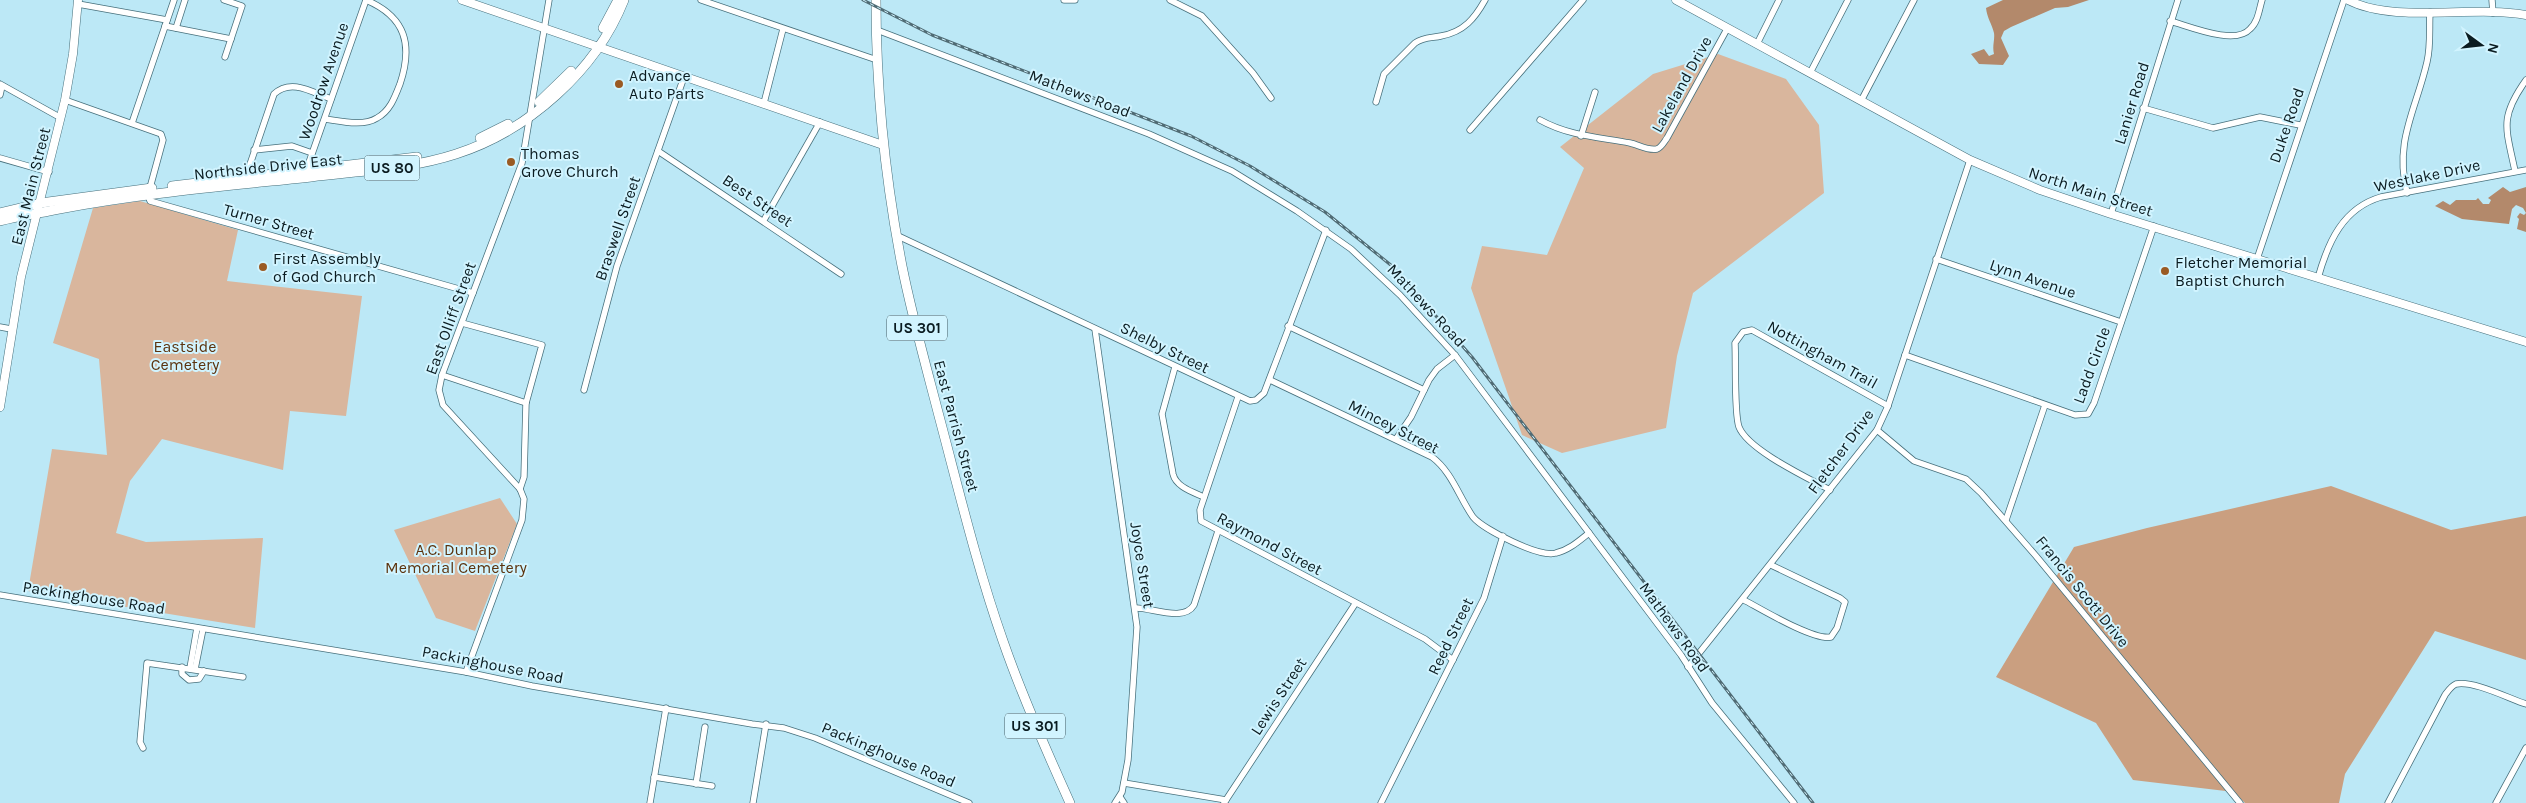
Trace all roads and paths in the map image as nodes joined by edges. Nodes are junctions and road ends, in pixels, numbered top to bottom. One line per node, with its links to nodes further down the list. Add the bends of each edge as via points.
1 (174, 0): 30 (street)
2 (185, 0): 31 (street)
3 (224, 0): 25 (street)
4 (366, 0): 49 (street, Woodrow Avenue); 56 (street, via 388,11 405,36 408,47 401,80 391,105 377,119 366,122)
5 (549, 0): 33 (street, East Olliff Street)
6 (618, 0): 38 (main road, Northside Drive East / US 80)
7 (624, 0): 38 (main road, Northside Drive East / US 80)
8 (701, 0): 34 (street)
9 (876, 0): 35 (main road, East Parrish Street / US 301)
10 (1064, 0): 11 (street)
11 (1075, 0)
12 (1170, 0): 47 (street, via 1202,16 1253,72)
13 (1485, 0): 50 (street, via 1474,19 1464,28 1444,36 1421,39 1389,67)
14 (1583, 0): 61 (street)
15 (1676, 0): 32 (street, North Main Street)
16 (1779, 0): 37 (street)
17 (1848, 0): 41 (street)
18 (1914, 0): 51 (street)
19 (2178, 0): 29 (street, Lanier Road)
20 (2262, 0): 29 (street, via 2250,30 2237,36 2223,36)
21 (2346, 0): 26 (street, via 2381,11); 60 (street, Duke Road)
22 (2492, 0): 27 (street)
23 (468, 1): 33 (street)
24 (78, 2): 30 (street); 48 (street, East Main Street)
25 (243, 3): 36 (street)
26 (2430, 12): 27 (street); 75 (street, via 2428,60 2407,127 2402,156)
27 (2493, 13): 28 (street)
28 (2526, 15)
29 (2170, 21): 53 (street, Lanier Road)
30 (166, 23): 31 (street); 59 (street)
31 (176, 28): 36 (street)
32 (1727, 28): 37 (street, North Main Street); 62 (street, Lakeland Drive, via 1668,138 1658,148 1651,150 1629,143)
33 (544, 29): 38 (street); 54 (street, East Olliff Street)
34 (783, 29): 40 (street); 52 (street)
35 (877, 30): 40 (main road, East Parrish Street / US 301); 83 (street, Mathews Road, via 1182,148 1238,175)
36 (231, 39): 39 (street)
37 (1757, 44): 41 (street, North Main Street)
38 (595, 46): 42 (street); 54 (main road, Northside Drive East / US 80)
39 (225, 57)
40 (877, 60): 63 (main road, East Parrish Street / US 301)
41 (1810, 74): 51 (street, North Main Street)
42 (684, 77): 52 (street); 65 (street, Braswell Street)
43 (2526, 80): 71 (street, via 2507,113 2506,128)
44 (1, 85): 46 (street); 55 (street)
45 (1595, 92): 62 (street)
46 (0, 95)
47 (1271, 98)
48 (65, 100): 55 (street, East Main Street); 59 (street)
49 (331, 100): 56 (street, Woodrow Avenue); 64 (street, via 292,85 282,86 274,94)
50 (1376, 102)
51 (1861, 102): 68 (street, North Main Street)
52 (764, 104): 58 (street)
53 (2143, 108): 60 (street, via 2212,128 2260,117); 79 (street, Lanier Road)
54 (530, 113): 70 (main road, Northside Drive East / US 80, via 456,148 428,156); 73 (main road, Northside Drive East / US 80, via 476,147 435,160 387,169); 89 (street, East Olliff Street, via 522,163)
55 (61, 118): 72 (street, East Main Street)
56 (325, 119): 66 (street, Woodrow Avenue)
57 (1540, 120): 62 (street, Lakeland Drive)
58 (820, 122): 63 (street); 80 (street)
59 (132, 123): 74 (street, via 161,134 163,140)
60 (2300, 125): 86 (street, Duke Road)
61 (1470, 130)
62 (1581, 136)
63 (883, 145): 84 (main road, East Parrish Street / US 301)
64 (254, 150): 66 (street, via 292,146); 73 (street)
65 (658, 151): 80 (street, Best Street); 102 (street, Braswell Street, via 617,266)
66 (312, 153): 70 (street, Woodrow Avenue)
67 (0, 158): 72 (street)
68 (1970, 160): 79 (street, North Main Street, via 2030,186); 85 (street, Fletcher Drive)
69 (2526, 170): 71 (street, Westlake Drive)
70 (306, 171): 73 (main road, Northside Drive East / US 80)
71 (2515, 171): 75 (street, Westlake Drive)
72 (49, 172): 76 (street, East Main Street)
73 (245, 181): 74 (main road, Northside Drive East / US 80)
74 (149, 192): 76 (main road, Northside Drive East / US 80); 78 (main road, Northside Drive East / US 80); 89 (street, Turner Street, via 150,201)
75 (2407, 193): 88 (street, Westlake Drive, via 2375,199 2350,213 2340,225)
76 (41, 203): 77 (main road, Northside Drive East / US 80); 78 (street, East Main Street)
77 (0, 214)
78 (38, 214): 81 (main road, Northside Drive East / US 80); 94 (street, East Main Street)
79 (2111, 214): 82 (street, North Main Street)
80 (764, 220): 87 (street, Best Street)
81 (0, 221)
82 (2154, 226): 86 (street, North Main Street); 90 (street, Ladd Circle)
83 (1326, 230): 92 (street, Shelby Street); 97 (street, Mathews Road, via 1387,281)
84 (896, 234): 95 (street, Shelby Street); 146 (main road, East Parrish Street / US 301, via 908,294 977,560 1005,647)
85 (1936, 259): 90 (street, Lynn Avenue); 98 (street, Fletcher Drive)
86 (2257, 259): 88 (street, North Main Street)
87 (841, 274)
88 (2318, 278): 96 (street, North Main Street)
89 (473, 293): 91 (street, East Olliff Street)
90 (2121, 322): 106 (street, Ladd Circle, via 2088,414 2075,415)
91 (462, 323): 100 (street, East Olliff Street); 105 (street, via 542,345)
92 (1288, 326): 101 (street, Shelby Street); 103 (street)
93 (0, 327): 94 (street)
94 (11, 329): 108 (street, East Main Street)
95 (1095, 329): 99 (street, Shelby Street); 122 (street, Joyce Street)
96 (2526, 342)
97 (1455, 355): 103 (street, via 1437,369); 116 (street, Mathews Road)
98 (1905, 356): 106 (street, Ladd Circle); 107 (street, Fletcher Drive)
99 (1175, 366): 104 (street, Shelby Street); 113 (street, Raymond Street, via 1162,414 1173,474 1175,481)
100 (442, 375): 105 (street); 111 (street, East Olliff Street, via 439,390 443,405)
101 (1270, 380): 104 (street, Shelby Street, via 1264,393 1256,400); 110 (street, Mincey Street)
102 (584, 390)
103 (1424, 390): 110 (street)
104 (1238, 397): 113 (street)
105 (526, 403): 111 (street, via 524,470)
106 (2045, 405): 114 (street)
107 (1888, 406): 109 (street, Fletcher Drive); 112 (street, Nottingham Trail, via 1752,330 1743,332 1735,343 1739,427 1747,439 1765,454)
108 (0, 407)
109 (1877, 430): 112 (street, Fletcher Drive); 114 (street, Francis Scott Drive, via 1914,461 1971,482)
110 (1396, 439): 117 (street, Mincey Street, via 1438,462 1474,518)
111 (520, 489): 129 (street, via 524,499 522,520)
112 (1830, 490): 118 (street, Fletcher Drive)
113 (1204, 497): 115 (street, Raymond Street, via 1200,518)
114 (2006, 520): 151 (street, Francis Scott Drive)
115 (1218, 531): 121 (street, Raymond Street); 122 (street, via 1189,612 1181,614)
116 (1589, 533): 117 (street, Mincey Street, via 1569,548 1551,554 1534,551); 126 (street, Mathews Road)
117 (1503, 536): 124 (street, Reed Street, via 1484,598)
118 (1771, 565): 120 (street, Fletcher Drive); 120 (street, via 1844,602 1831,637 1811,634)
119 (0, 595): 123 (street, Packinghouse Road)
120 (1744, 600): 126 (street, Fletcher Drive)
121 (1355, 604): 124 (street, Raymond Street, via 1425,639); 142 (street, Lewis Street)
122 (1136, 608): 138 (street, Joyce Street, via 1137,651)
123 (200, 628): 127 (street); 129 (street, Packinghouse Road)
124 (1453, 660): 149 (street, Reed Street)
125 (182, 667): 127 (street); 128 (street, via 182,674 189,680 199,679); 135 (street, via 147,663 140,742)
126 (1688, 667): 150 (street, Mathews Road, via 1712,703)
127 (192, 669): 128 (street)
128 (204, 671): 130 (street)
129 (466, 672): 132 (street, Packinghouse Road)
130 (243, 678)
131 (2526, 704): 152 (street, via 2475,686 2453,685)
132 (666, 708): 133 (street, Packinghouse Road); 137 (street)
133 (766, 724): 144 (street); 145 (street, Packinghouse Road, via 815,738)
134 (705, 726): 139 (street)
135 (143, 748)
136 (2526, 748): 153 (street)
137 (654, 777): 139 (street); 143 (street)
138 (1124, 783): 141 (street, Joyce Street); 142 (street)
139 (696, 784): 140 (street)
140 (712, 786)
141 (1120, 797): 147 (street, Joyce Street); 148 (street)
142 (1225, 802)
143 (650, 803)
144 (753, 803)
145 (969, 803)
146 (1070, 803)
147 (1115, 803)
148 (1124, 803)
149 (1381, 803)
150 (1794, 803)
151 (2240, 803)
152 (2388, 803)
153 (2496, 803)

